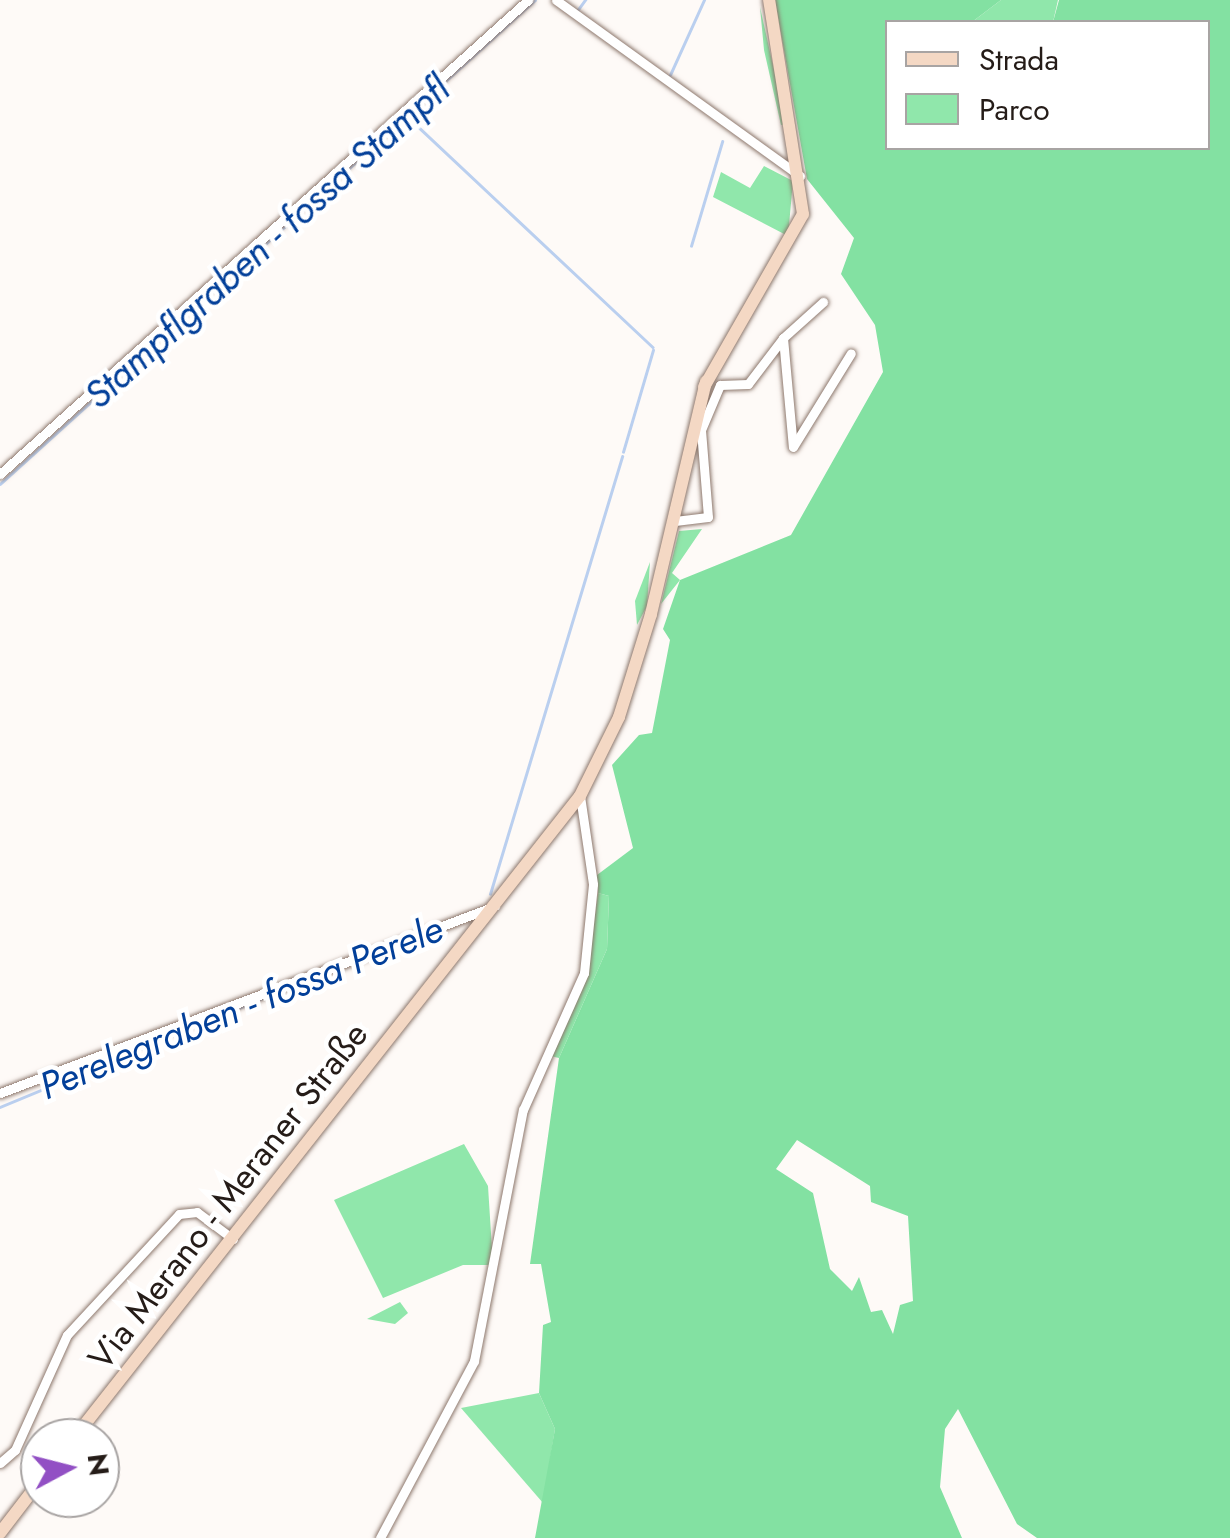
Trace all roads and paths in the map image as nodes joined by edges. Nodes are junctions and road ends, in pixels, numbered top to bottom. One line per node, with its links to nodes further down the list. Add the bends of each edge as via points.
1 (528, 0): 8 (street)
2 (556, 0): 4 (street)
3 (768, 0): 4 (main road, Via Merano - Meraner Straße)
4 (800, 176): 9 (main road, Via Merano - Meraner Straße, via 798,232 706,381)
5 (823, 302): 6 (street)
6 (783, 338): 7 (street, via 793,447); 9 (street, via 748,384 716,390 701,430 708,517)
7 (851, 353)
8 (0, 474)
9 (674, 521): 10 (main road, Via Merano - Meraner Straße, via 619,717)
10 (580, 796): 11 (main road, Via Merano - Meraner Straße); 18 (street, via 594,884 584,973 523,1110 474,1361)
11 (495, 906): 12 (street); 13 (main road, Via Merano - Meraner Straße)
12 (0, 1093)
13 (233, 1239): 14 (main road, Via Merano - Meraner Straße); 15 (street, via 196,1212 179,1214 67,1335 15,1450)
14 (90, 1418)
15 (0, 1464)
16 (20, 1507): 17 (main road)
17 (0, 1533)
18 (380, 1538)

